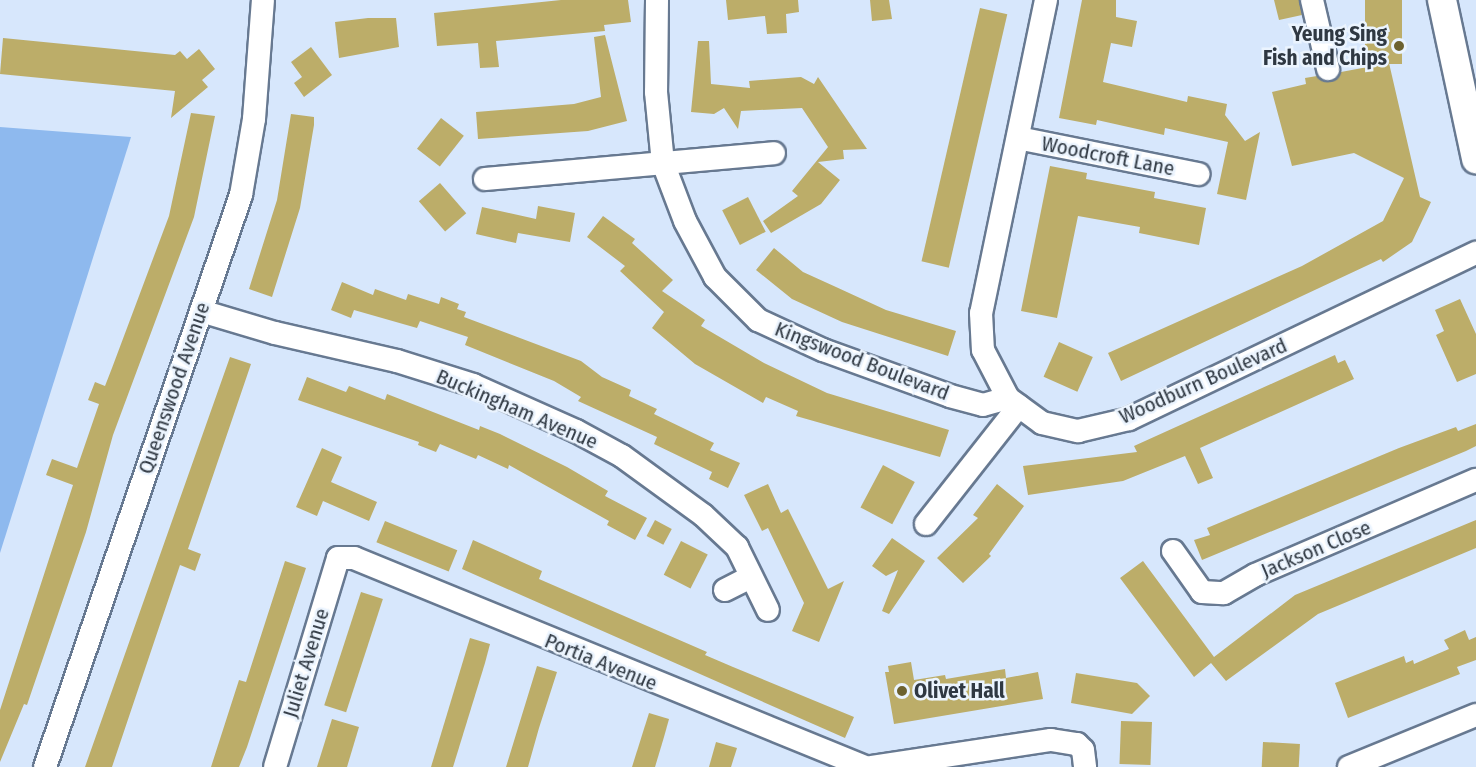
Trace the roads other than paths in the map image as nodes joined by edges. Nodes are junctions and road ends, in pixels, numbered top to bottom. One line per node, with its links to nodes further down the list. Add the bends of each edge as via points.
1 (263, 0): 14 (street, Queenswood Avenue, via 254,119 241,195)
2 (657, 0): 10 (street, Kingswood Boulevard, via 656,92)
3 (1046, 0): 7 (street, Woodburn Boulevard)
4 (1312, 0): 6 (street)
5 (1442, 0): 9 (main road)
6 (1328, 69)
7 (1018, 138): 11 (street, Woodcroft Lane); 15 (street, Woodburn Boulevard, via 981,313 983,350)
8 (774, 153): 10 (street)
9 (1476, 159)
10 (663, 163): 12 (street); 15 (street, Kingswood Boulevard, via 685,221 715,278 758,320 823,350 950,396 983,405)
11 (1198, 174)
12 (485, 179)
13 (1476, 253): 15 (street, Woodburn Boulevard, via 1129,419 1078,431 1042,423)
14 (201, 311): 20 (street, Buckingham Avenue, via 275,333 397,361 473,385 576,431 622,456 703,515 737,548); 24 (street, Queenswood Avenue)
15 (1013, 402): 17 (street)
16 (1476, 480): 18 (street, Jackson Close, via 1255,575 1224,593 1202,592)
17 (926, 524)
18 (1173, 551)
19 (338, 558): 25 (street, Juliet Avenue); 26 (street, Portia Avenue, via 354,558)
20 (752, 577): 21 (street); 22 (street, Buckingham Avenue)
21 (725, 590)
22 (768, 610)
23 (1476, 715): 29 (street)
24 (45, 767)
25 (275, 767)
26 (865, 767)
27 (872, 767): 28 (street, via 1051,740 1077,744 1083,750)
28 (1085, 767)
29 (1349, 767)

